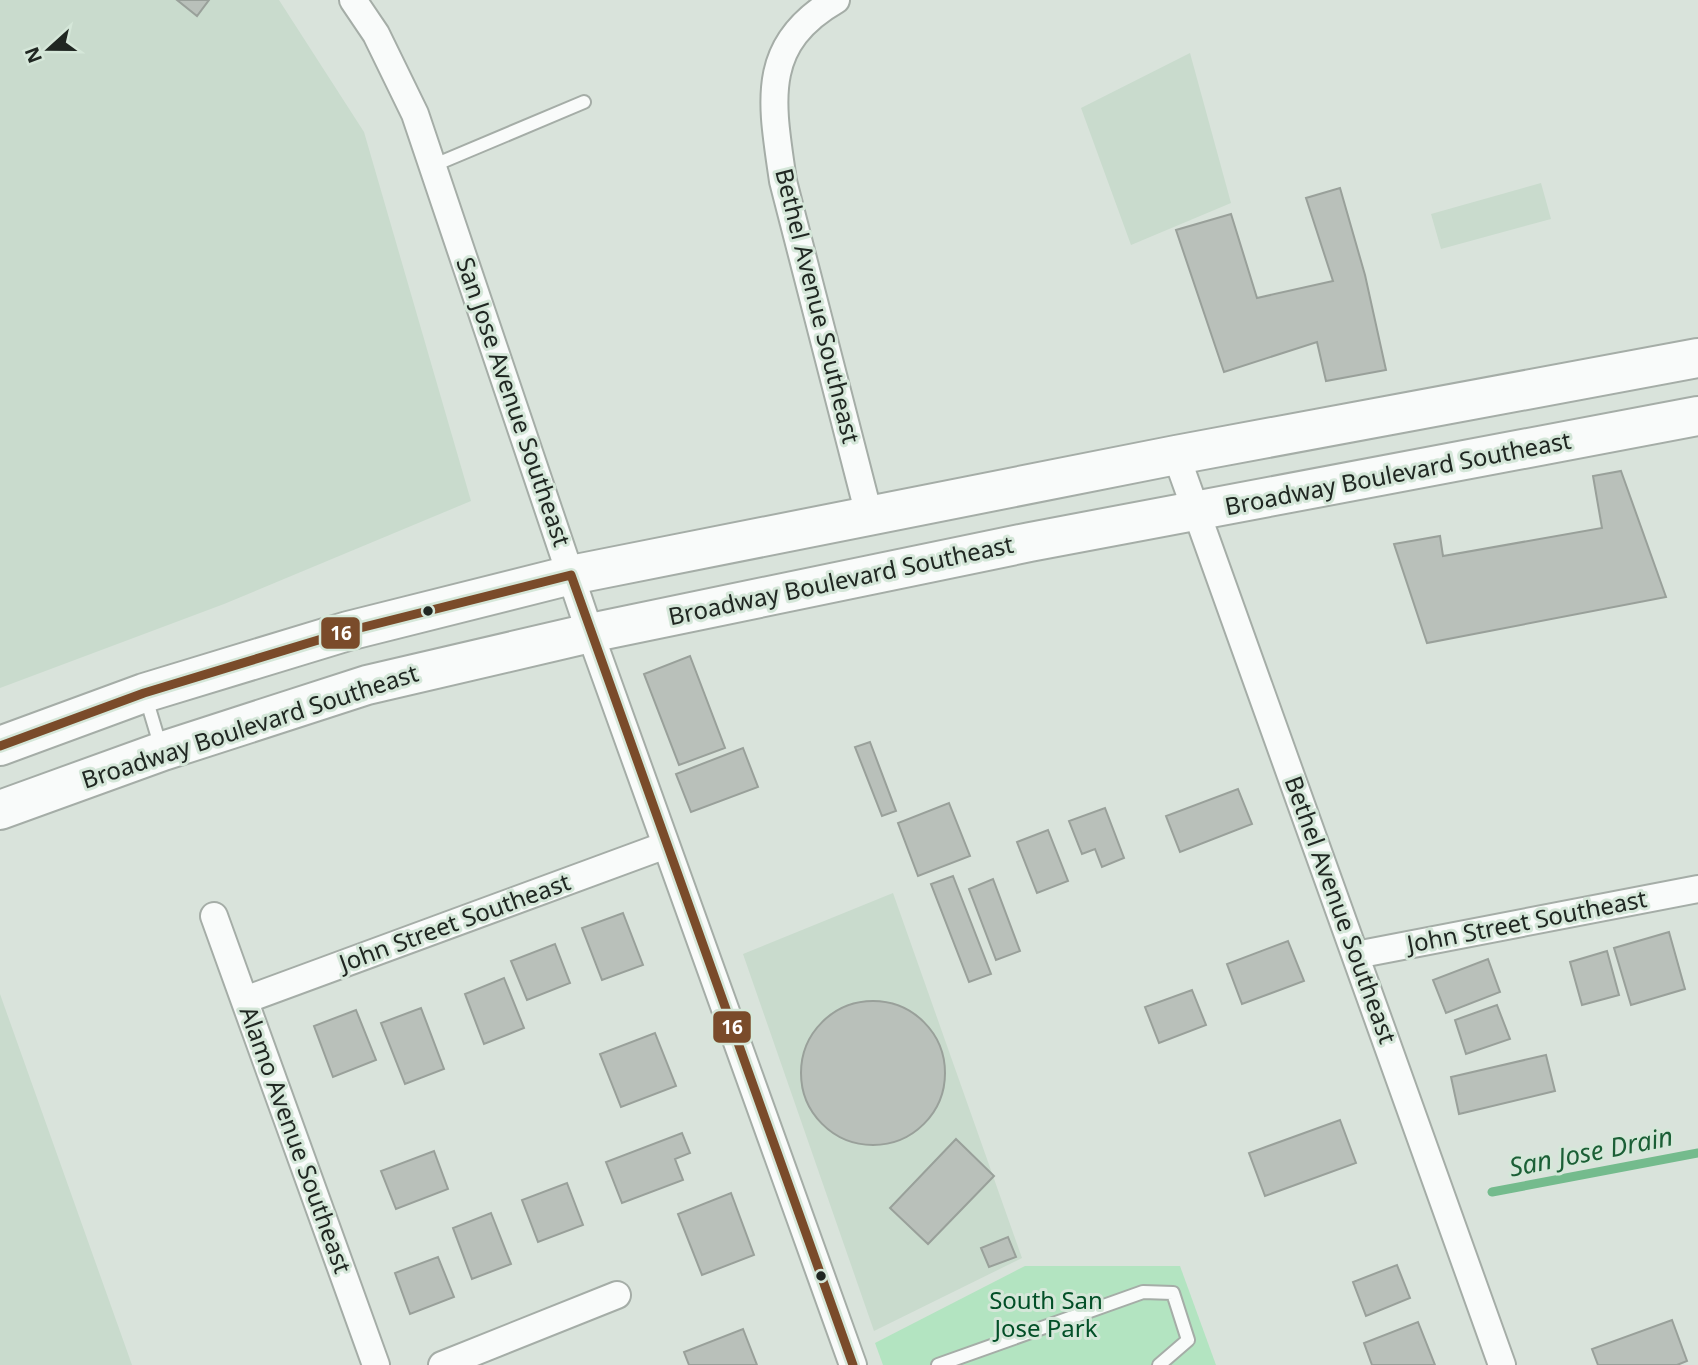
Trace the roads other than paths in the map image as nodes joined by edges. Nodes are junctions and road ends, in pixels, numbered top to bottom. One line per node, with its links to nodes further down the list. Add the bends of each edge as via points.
1 (353, 0): 4 (street, San Jose Avenue Southeast, via 376,34 415,114)
2 (836, 0): 9 (street, Bethel Avenue Southeast, via 809,18 783,50 776,70 776,136 783,181)
3 (584, 102): 4 (lane)
4 (432, 166): 10 (street, San Jose Avenue Southeast)
5 (1698, 358): 7 (main road)
6 (1698, 416): 8 (main road, Broadway Boulevard Southeast)
7 (1177, 455): 8 (street, Bethel Avenue Southeast); 9 (main road)
8 (1195, 512): 11 (main road, Broadway Boulevard Southeast); 19 (street, Bethel Avenue Southeast)
9 (869, 516): 10 (main road)
10 (571, 575): 11 (street, San Jose Avenue Southeast); 12 (main road, via 348,631)
11 (590, 633): 14 (main road, Broadway Boulevard Southeast, via 367,685); 16 (street, San Jose Avenue Southeast)
12 (144, 693): 13 (main road); 14 (lane)
13 (0, 746)
14 (163, 751): 15 (main road, Broadway Boulevard Southeast)
15 (0, 810)
16 (666, 845): 20 (street, John Street Southeast); 24 (street, San Jose Avenue Southeast)
17 (1698, 889): 19 (street, John Street Southeast)
18 (214, 916): 20 (street, Alamo Avenue Southeast)
19 (1356, 955): 27 (street, Bethel Avenue Southeast)
20 (245, 1000): 22 (street, Alamo Avenue Southeast)
21 (617, 1295): 23 (street)
22 (376, 1365)
23 (442, 1365)
24 (853, 1365)
25 (938, 1365): 26 (lane, via 1143,1292 1173,1293 1188,1340)
26 (1159, 1365)
27 (1502, 1365)

